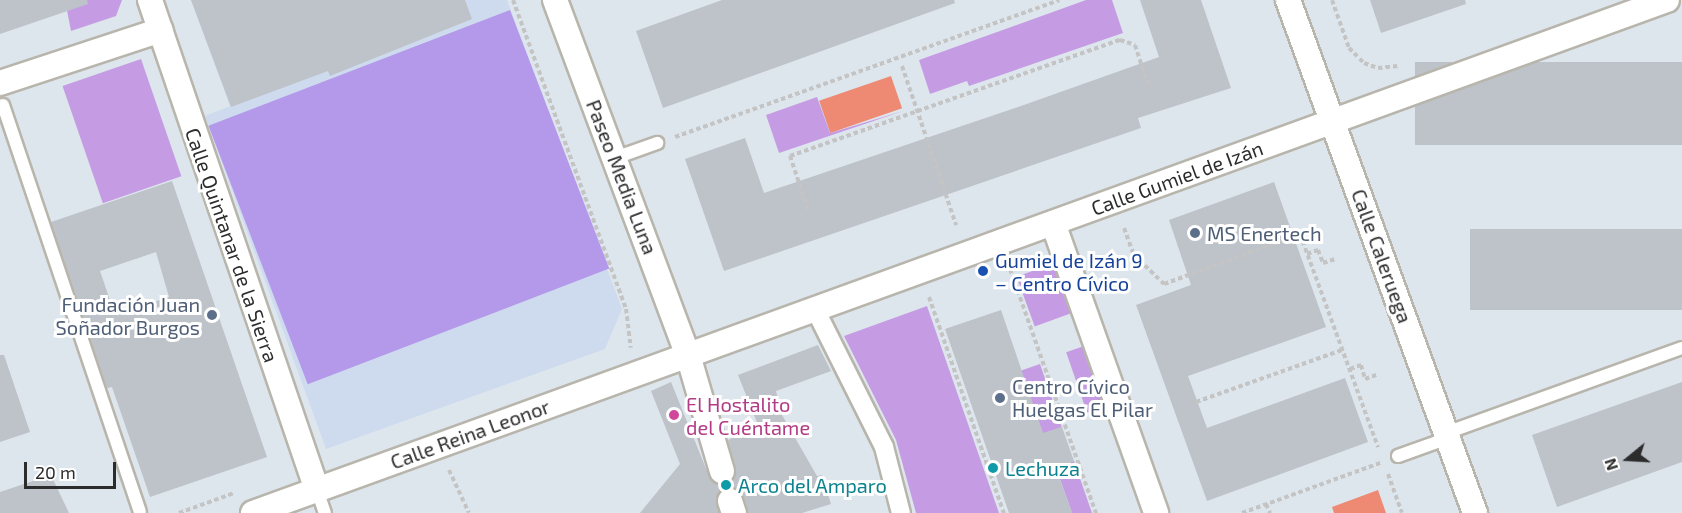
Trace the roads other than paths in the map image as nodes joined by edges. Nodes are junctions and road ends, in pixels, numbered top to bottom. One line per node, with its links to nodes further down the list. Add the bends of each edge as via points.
1 (150, 0): 5 (street, Calle Quintanar de la Sierra)
2 (555, 0): 9 (street, Paseo Media Luna)
3 (1288, 0): 7 (street, Calle Caleruega)
4 (1666, 0): 7 (street, Calle Gumiel de Izán)
5 (160, 30): 6 (street); 17 (street, Calle Quintanar de la Sierra)
6 (1, 94): 18 (lane)
7 (1332, 122): 10 (street, Calle Gumiel de Izán); 14 (street, Calle Caleruega)
8 (657, 143): 9 (lane)
9 (615, 158): 13 (street, Paseo Media Luna)
10 (1053, 223): 11 (street, Calle Gumiel de Izán); 22 (street)
11 (815, 309): 13 (street, Calle Gumiel de Izán); 21 (street, via 884,447)
12 (1682, 348): 14 (lane)
13 (687, 355): 16 (street, Paseo Media Luna); 17 (street, Calle Reina Leonor)
14 (1447, 436): 15 (lane); 23 (street, Calle Caleruega)
15 (1398, 456)
16 (722, 471)
17 (317, 490): 19 (street, Calle Reina Leonor); 20 (lane)
18 (140, 512)
19 (253, 513)
20 (325, 513)
21 (901, 513)
22 (1156, 513)
23 (1475, 513)

